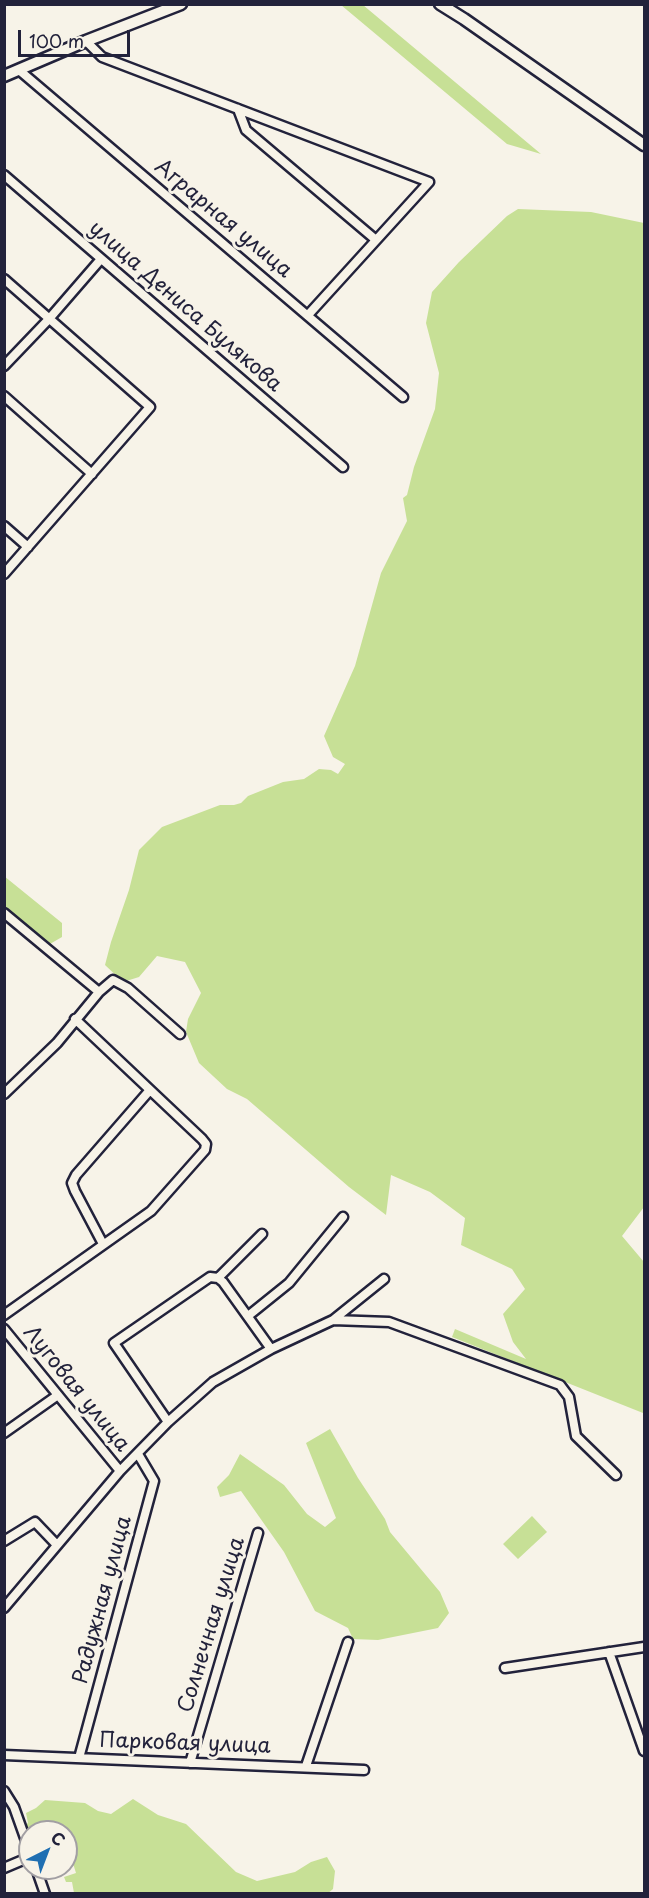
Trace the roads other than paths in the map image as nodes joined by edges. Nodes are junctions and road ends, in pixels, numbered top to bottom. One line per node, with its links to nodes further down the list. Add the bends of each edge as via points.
1 (181, 4): 3 (main road)
2 (440, 4): 7 (main road)
3 (86, 40): 4 (main road); 6 (street, via 102,57)
4 (19, 70): 5 (main road); 12 (street, Аграрная улица)
5 (4, 76)
6 (238, 109): 9 (street, via 246,130); 9 (street, via 429,182)
7 (645, 146)
8 (4, 175): 10 (street, улица Дениса Булякова)
9 (376, 240): 12 (street)
10 (101, 258): 13 (street); 17 (street, улица Дениса Булякова)
11 (4, 279): 13 (street)
12 (308, 315): 16 (street, Аграрная улица)
13 (49, 319): 14 (street); 18 (street, via 150,407)
14 (4, 366)
15 (4, 396): 18 (street)
16 (403, 397)
17 (343, 467)
18 (92, 474): 20 (street)
19 (4, 526): 20 (street)
20 (28, 547): 21 (street)
21 (4, 574)
22 (4, 913): 23 (street)
23 (99, 992): 24 (street); 25 (street, via 113,980 128,988)
24 (75, 1019): 26 (street); 27 (street)
25 (180, 1034)
26 (150, 1090): 30 (street, via 72,1183); 30 (street, via 202,1139 205,1150 151,1211)
27 (4, 1094)
28 (343, 1216): 34 (street, via 290,1283)
29 (262, 1234): 31 (street)
30 (103, 1244): 33 (street)
31 (218, 1278): 34 (street); 39 (street, via 210,1277 114,1343)
32 (384, 1279): 35 (street)
33 (4, 1315)
34 (248, 1316): 37 (street)
35 (333, 1320): 37 (street); 43 (street, via 389,1322 560,1385 568,1397 576,1436)
36 (4, 1329): 38 (street, Луговая улица)
37 (271, 1348): 39 (street, via 213,1382)
38 (58, 1395): 40 (street); 42 (street, Луговая улица)
39 (168, 1422): 41 (street)
40 (4, 1433)
41 (138, 1454): 42 (street); 54 (street, Радужная улица, via 154,1481)
42 (120, 1471): 46 (street)
43 (616, 1475)
44 (258, 1533): 55 (street, Солнечная улица)
45 (4, 1541): 46 (street, via 36,1522)
46 (57, 1545): 47 (street)
47 (4, 1608)
48 (348, 1642): 56 (street)
49 (645, 1647): 50 (street)
50 (609, 1652): 51 (street); 52 (street)
51 (505, 1668)
52 (645, 1751)
53 (4, 1755): 54 (street, Парковая улица)
54 (79, 1758): 55 (street, Парковая улица)
55 (190, 1763): 56 (street, Парковая улица)
56 (306, 1766): 57 (street, Парковая улица)
57 (364, 1770)
58 (4, 1791): 59 (street)
59 (19, 1820)
60 (18, 1862): 61 (street)
61 (4, 1868)

